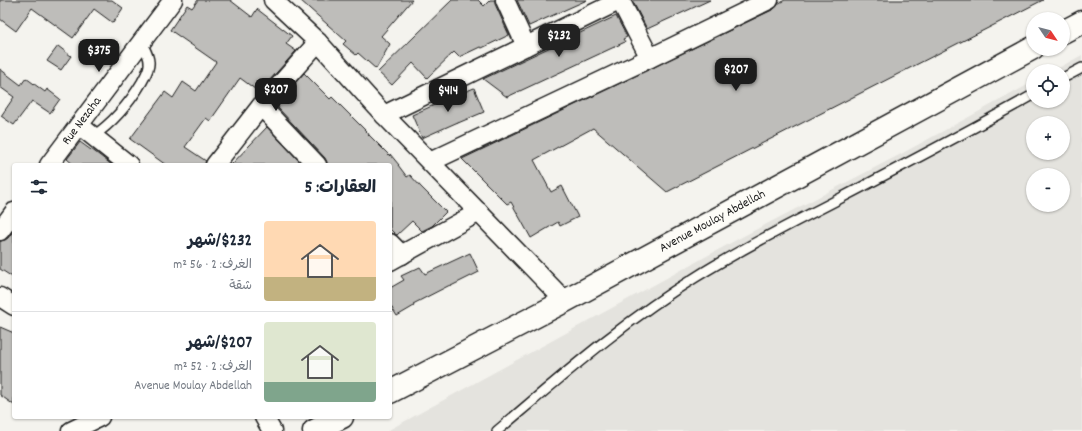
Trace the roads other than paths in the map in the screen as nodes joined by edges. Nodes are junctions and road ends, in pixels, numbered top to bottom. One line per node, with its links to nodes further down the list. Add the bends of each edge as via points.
1 (173, 0): 8 (street, Rue Nezaha)
2 (273, 0): 9 (street)
3 (505, 0): 10 (street)
4 (620, 0): 10 (street); 12 (street)
5 (770, 0): 12 (street)
6 (1082, 22): 7 (main road)
7 (1070, 28)
8 (142, 42): 18 (street, Rue Nezaha); 18 (lane, via 149,62 148,71 133,98 104,129)
9 (318, 42): 16 (street); 17 (street)
10 (526, 46): 17 (street)
11 (1026, 52): 29 (main road, Avenue Moulay Abdellah)
12 (650, 58): 19 (street)
13 (1082, 68): 14 (lane)
14 (1070, 74)
15 (1026, 99): 38 (lane, via 736,253 696,277 618,331)
16 (261, 106): 22 (street); 23 (street)
17 (384, 115): 19 (street)
18 (86, 131): 20 (street, Rue Nezaha); 21 (street)
19 (430, 162): 24 (street)
20 (51, 163)
21 (126, 163)
22 (217, 163)
23 (315, 163)
24 (479, 212): 27 (street); 29 (street)
25 (12, 215): 26 (street)
26 (0, 231)
27 (394, 253)
28 (0, 297): 30 (street)
29 (565, 302): 31 (main road, Avenue Moulay Abdellah)
30 (12, 305)
31 (392, 391)
32 (96, 419): 35 (street)
33 (265, 419): 36 (street)
34 (338, 419): 37 (main road)
35 (72, 431)
36 (272, 431)
37 (314, 431)
38 (497, 431)

